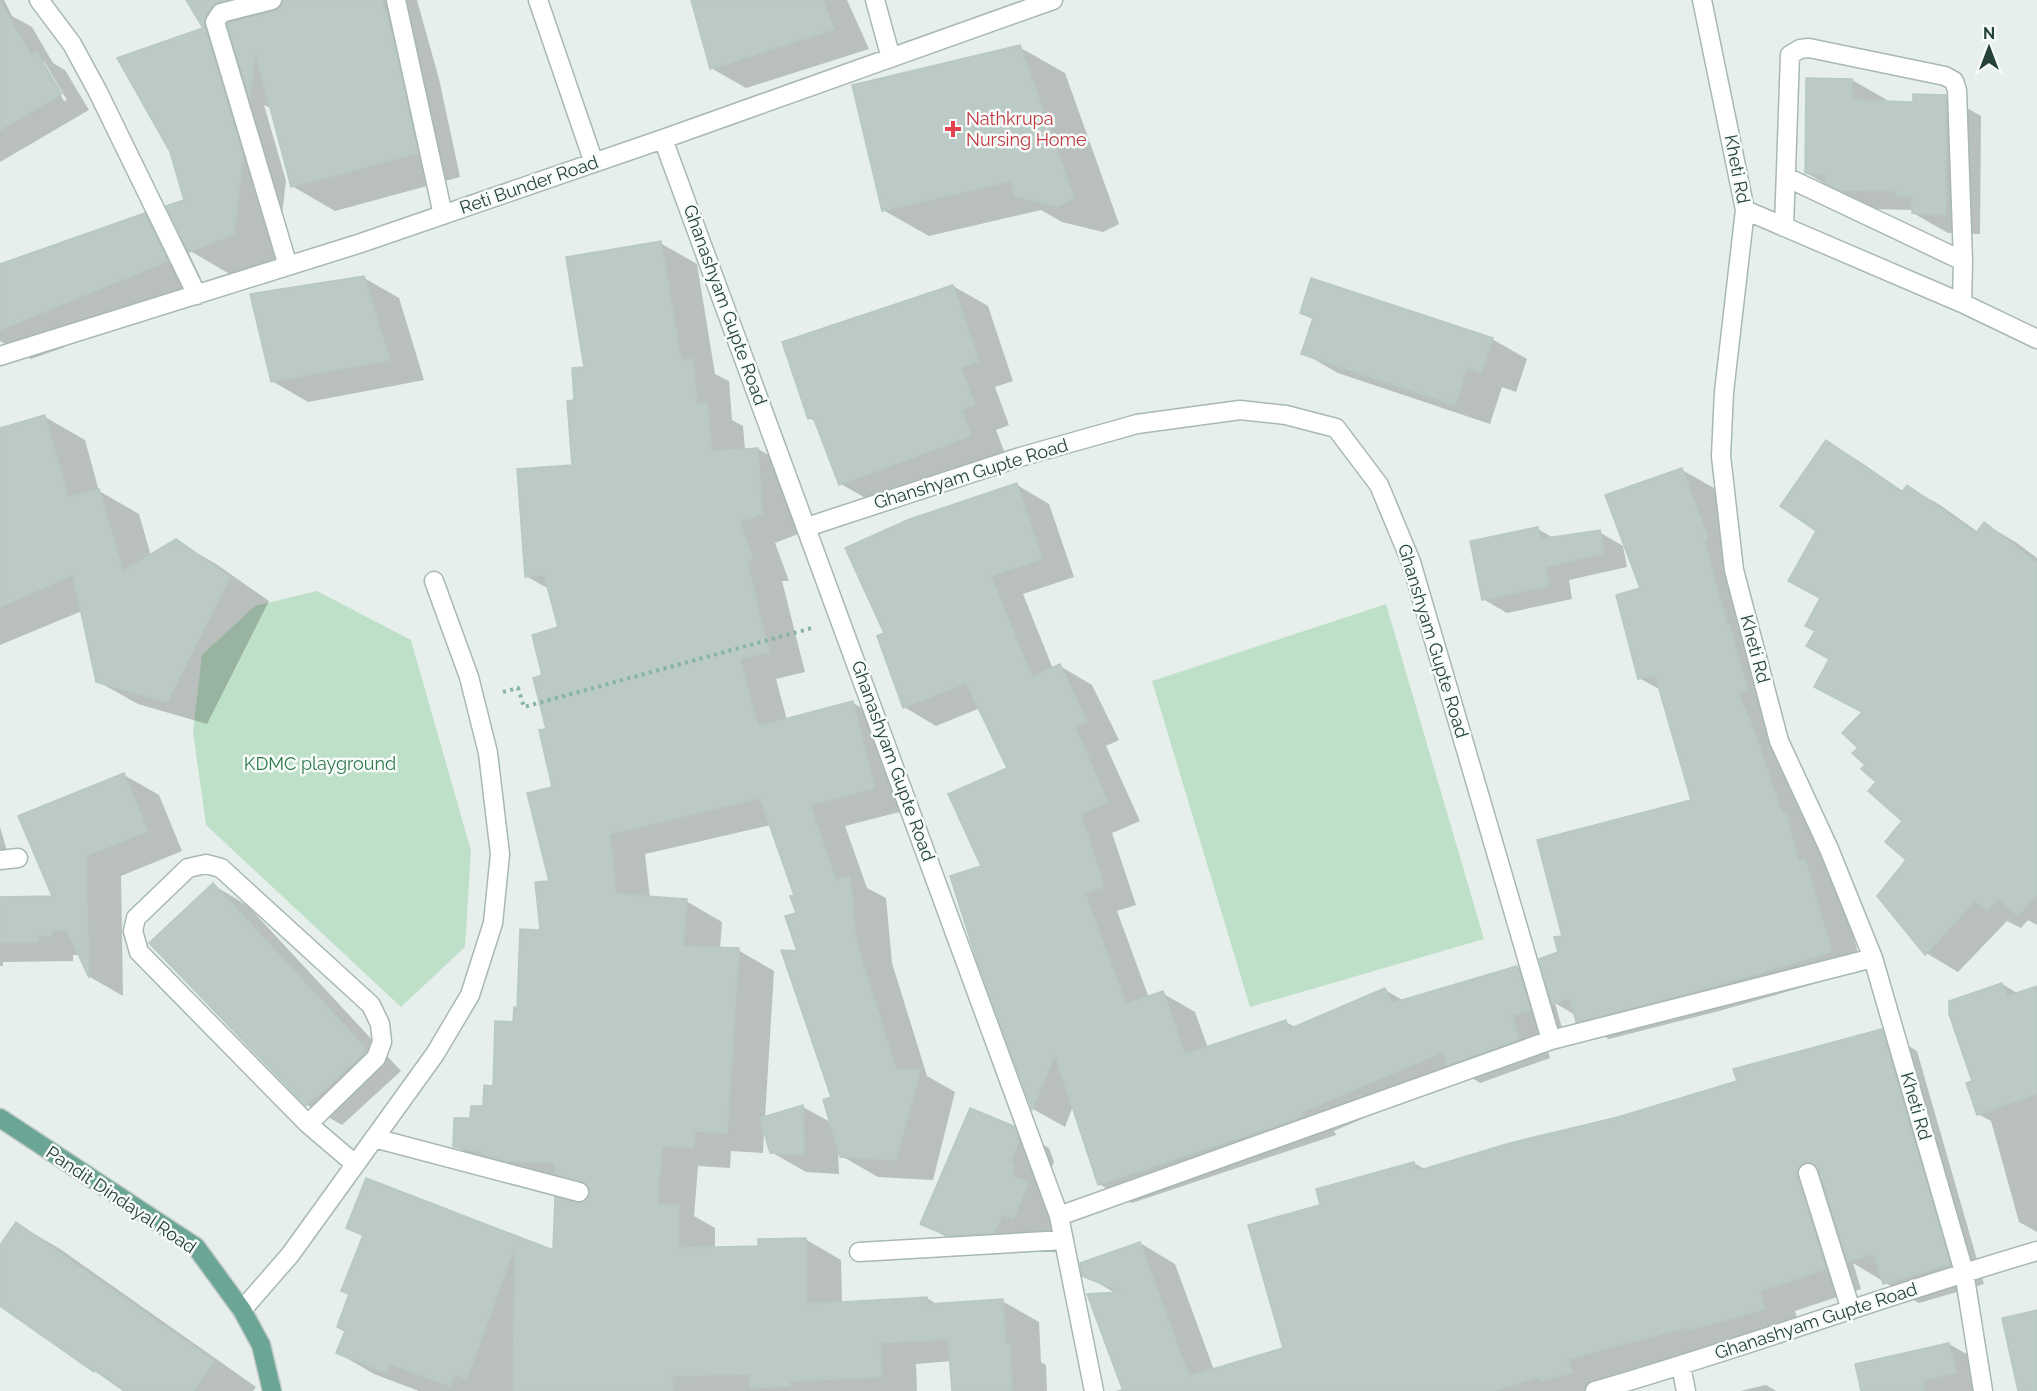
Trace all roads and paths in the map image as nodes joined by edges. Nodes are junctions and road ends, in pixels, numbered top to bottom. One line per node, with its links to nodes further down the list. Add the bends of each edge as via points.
1 (39, 0): 17 (street, via 72,44 93,82)
2 (273, 0): 16 (street, via 221,13 216,22)
3 (396, 0): 13 (street)
4 (876, 0): 8 (street)
5 (1053, 0): 8 (street, Reti Bunder Road)
6 (1702, 0): 12 (street, Kheti Rd)
7 (544, 2): 10 (street)
8 (891, 58): 9 (street, Reti Bunder Road)
9 (663, 139): 10 (street, Reti Bunder Road); 21 (street, Ghanashyam Gupte Road)
10 (594, 163): 13 (street, Reti Bunder Road)
11 (1786, 177): 14 (street); 15 (street); 15 (street, via 1790,55 1809,48 1945,76 1954,81 1957,90)
12 (1745, 210): 14 (street); 25 (street, Kheti Rd, via 1724,392 1721,456 1734,570 1779,741)
13 (443, 215): 16 (street, Reti Bunder Road)
14 (1784, 227): 18 (street)
15 (1963, 261): 18 (street)
16 (288, 266): 17 (street, Reti Bunder Road)
17 (197, 295): 20 (street, Reti Bunder Road)
18 (1962, 303): 19 (street)
19 (2037, 339)
20 (0, 356)
21 (807, 526): 23 (street, Ghanashyam Gupte Road); 26 (street, Ghanshyam Gupte Road, via 1020,457 1137,424 1240,410 1286,415 1336,428 1379,485 1411,562)
22 (434, 581): 29 (street, via 469,677 488,753 500,854 493,924 470,995 435,1054)
23 (841, 620): 24 (path, via 524,707 518,688); 33 (street, Ghanashyam Gupte Road)
24 (496, 694)
25 (1873, 958): 26 (street); 37 (street, Kheti Rd)
26 (1551, 1040): 33 (street)
27 (0, 1118): 38 (main road, Pandit Dindayal Road, via 196,1247)
28 (308, 1124): 28 (street, via 140,952 134,931 136,918 188,868 206,864 221,868 370,1005 380,1024 382,1042 376,1058); 30 (street)
29 (374, 1138): 30 (street); 32 (street)
30 (356, 1164): 38 (street, via 290,1255)
31 (1808, 1173): 39 (street)
32 (579, 1192)
33 (1059, 1216): 34 (street, Ghanashyam Gupte Road)
34 (1064, 1240): 36 (street); 42 (street, Ghanashyam Gupte Road)
35 (2037, 1251): 37 (street, Ghanashyam Gupte Road)
36 (859, 1252)
37 (1964, 1272): 39 (street, Ghanashyam Gupte Road); 45 (street, Kheti Rd)
38 (242, 1310): 41 (main road, Pandit Dindayal Road, via 261,1345)
39 (1851, 1310): 40 (street, Ghanashyam Gupte Road)
40 (1681, 1366): 43 (street, Ghanashyam Gupte Road); 44 (street)
41 (272, 1391)
42 (1094, 1391)
43 (1595, 1391)
44 (1686, 1391)
45 (1983, 1391)

